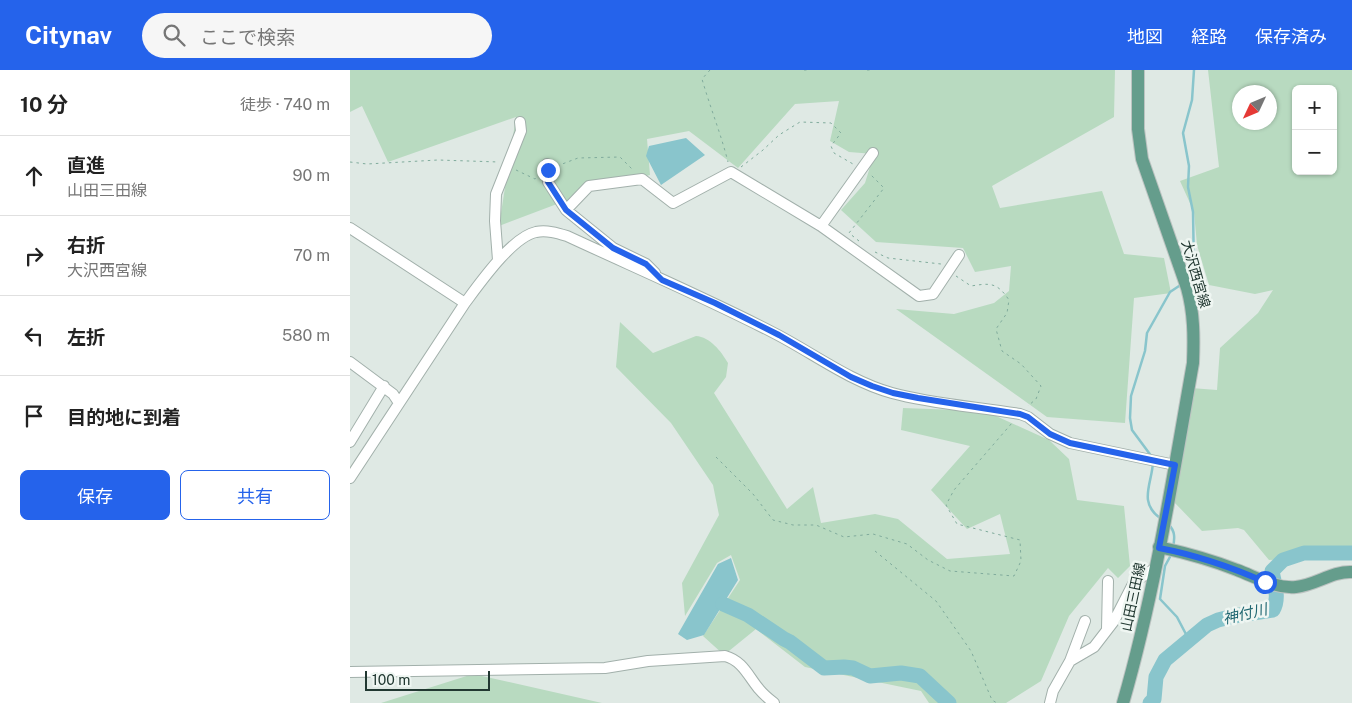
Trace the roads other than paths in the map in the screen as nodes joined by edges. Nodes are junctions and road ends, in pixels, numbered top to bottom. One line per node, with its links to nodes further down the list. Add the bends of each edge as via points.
1 (1138, 70): 16 (main road, 大沢西宮線, via 1138,129 1142,159 1186,282 1194,322 1193,363)
2 (520, 122): 9 (street, via 521,132 496,194)
3 (873, 153): 6 (street)
4 (547, 164): 5 (street, via 548,182)
5 (566, 210): 6 (street, via 589,186 642,180 673,203 731,172); 10 (street, via 613,248 646,264)
6 (821, 226): 8 (street, via 919,296 933,294)
7 (350, 228): 11 (street)
8 (959, 255)
9 (498, 260): 10 (street, via 523,236 552,231); 11 (street)
10 (662, 280): 16 (street, via 779,335 872,386 918,398 1020,414 1070,443)
11 (465, 303): 14 (street)
12 (350, 362): 13 (street)
13 (384, 386): 14 (street); 15 (street)
14 (399, 403): 17 (street)
15 (350, 442)
16 (1175, 465): 18 (main road, 大沢西宮線, via 1164,521)
17 (350, 478)
18 (1168, 549): 19 (main road, 山田三田線); 20 (main road, via 1274,584 1297,587 1342,571)
19 (1154, 569): 23 (street, via 1134,582); 26 (main road, 山田三田線)
20 (1352, 572)
21 (1108, 581): 23 (street)
22 (1084, 621): 24 (street)
23 (1107, 630): 24 (street, via 1094,646)
24 (1070, 661): 28 (street)
25 (350, 672): 27 (street, via 605,668 648,661 725,656 734,658)
26 (1124, 702)
27 (774, 703)
28 (1050, 703)

